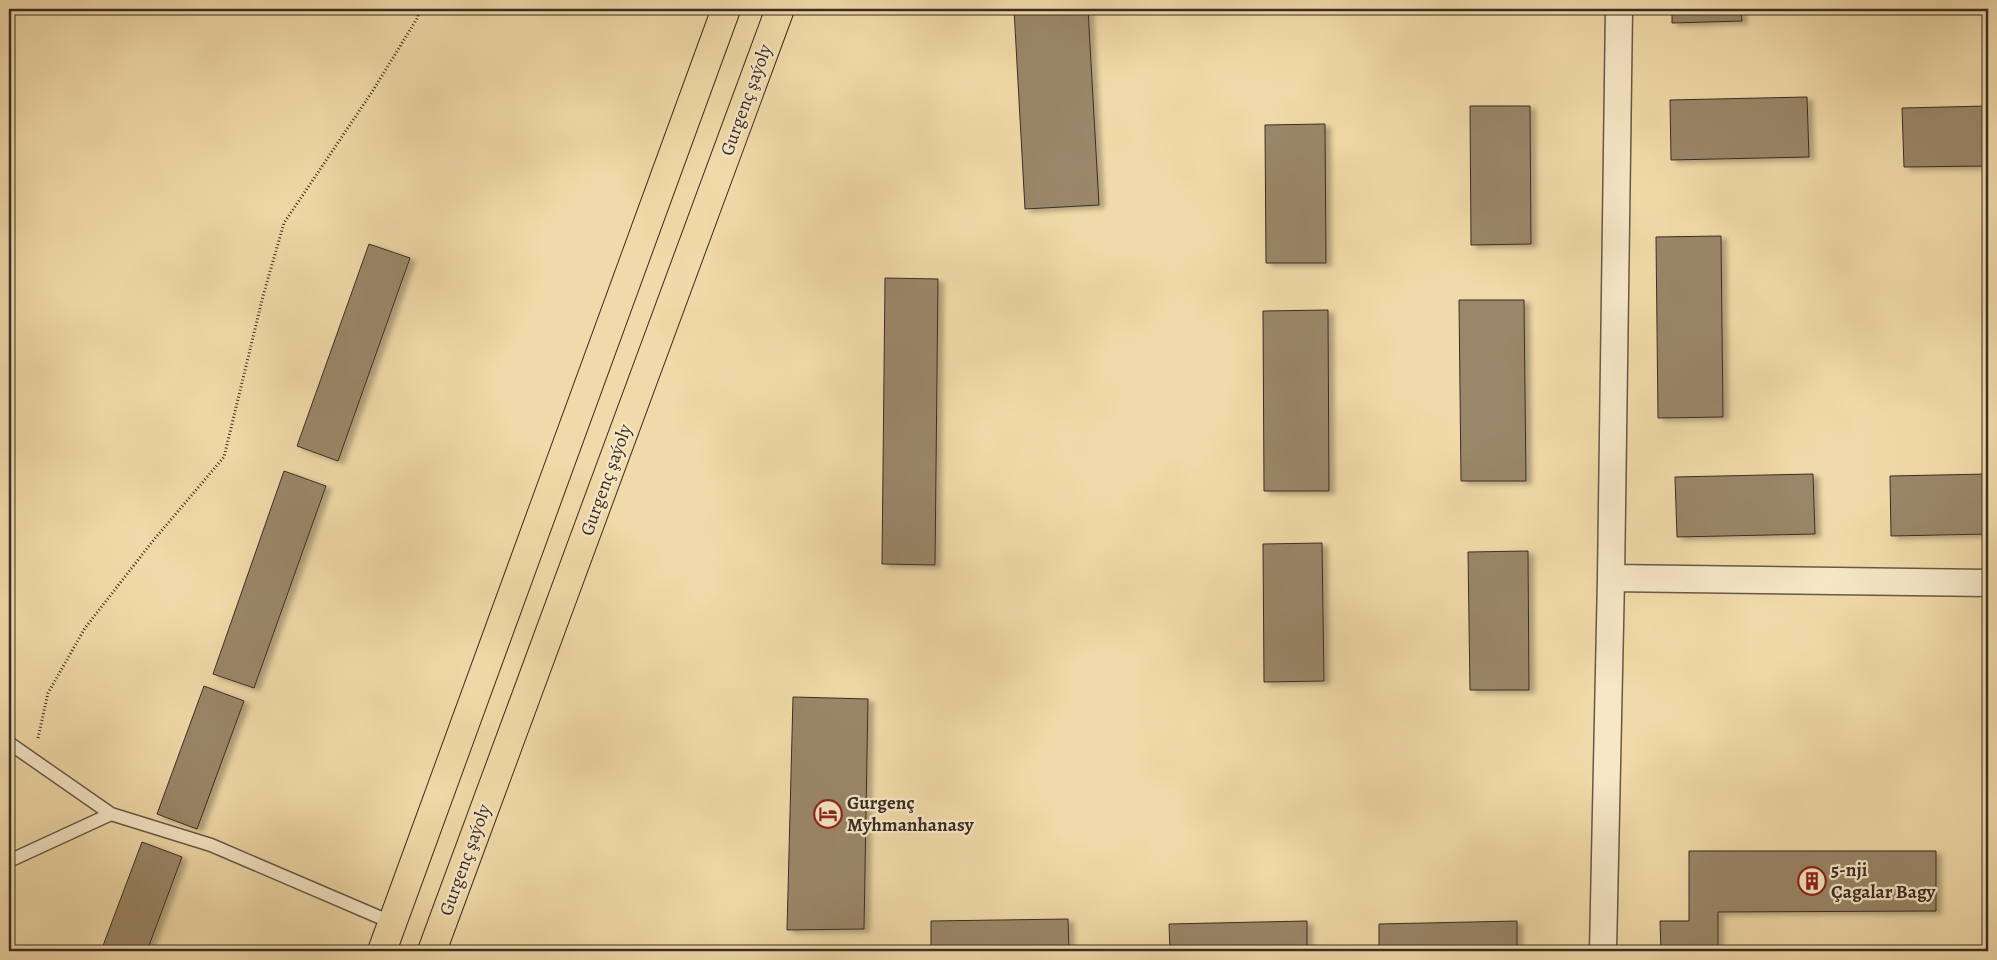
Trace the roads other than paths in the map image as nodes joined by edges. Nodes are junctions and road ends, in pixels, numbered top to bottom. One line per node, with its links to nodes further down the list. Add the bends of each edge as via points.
1 (726, 9): 9 (highway)
2 (780, 9): 11 (highway, Gurgenç şaýoly)
3 (1619, 9): 4 (street)
4 (1611, 578): 5 (street); 12 (street)
5 (1988, 583)
6 (9, 743): 7 (lane)
7 (111, 814): 8 (lane); 9 (lane, via 210,845)
8 (9, 861)
9 (393, 923): 10 (highway)
10 (382, 951)
11 (432, 951)
12 (1603, 951)

